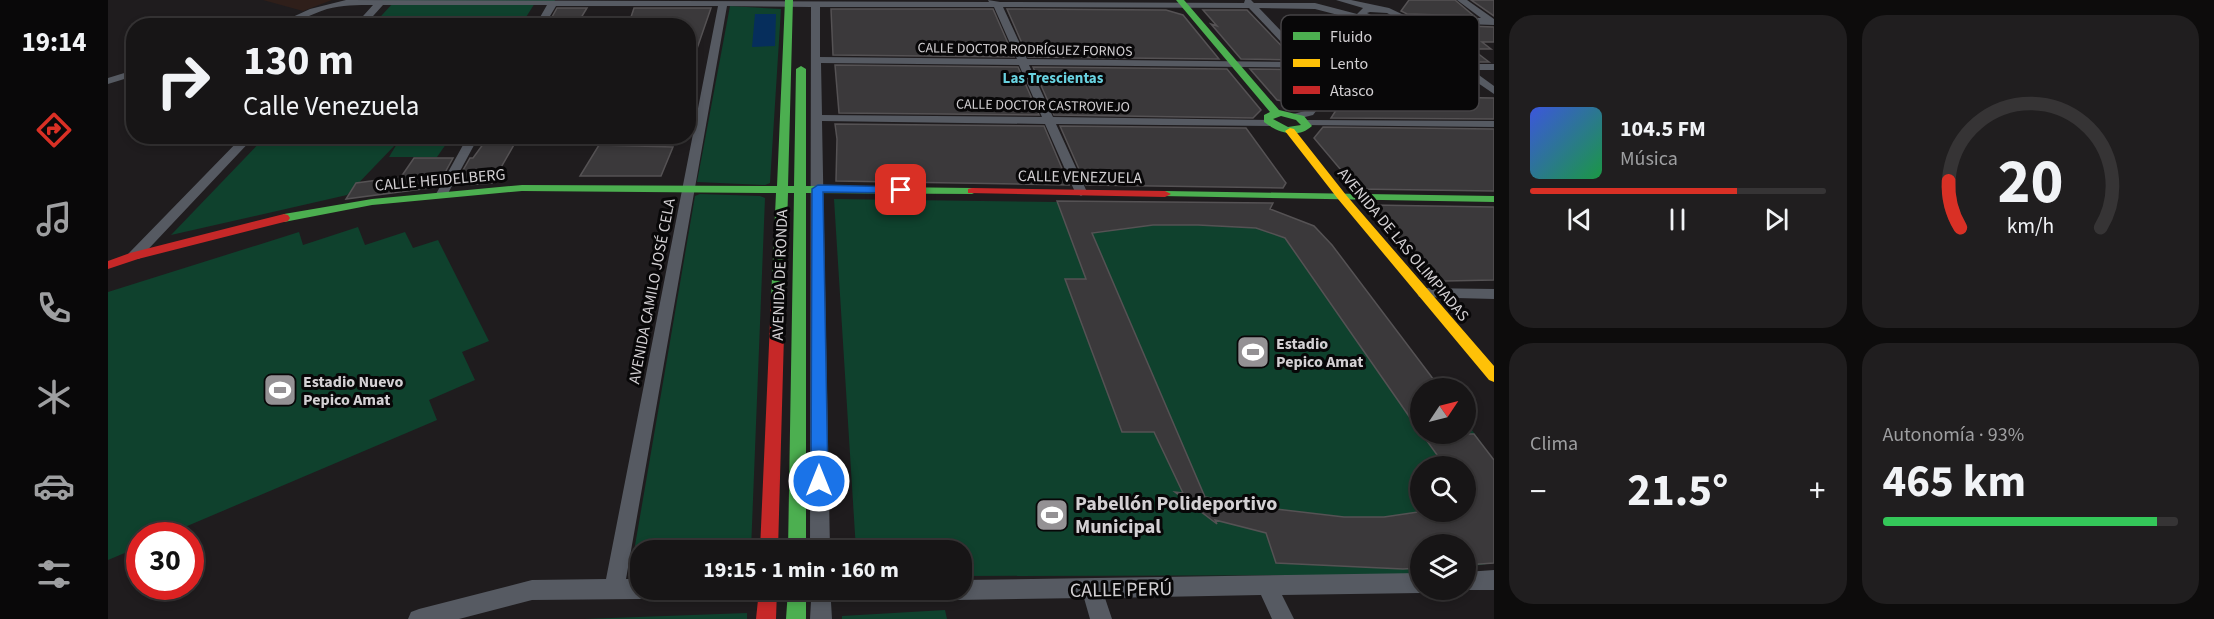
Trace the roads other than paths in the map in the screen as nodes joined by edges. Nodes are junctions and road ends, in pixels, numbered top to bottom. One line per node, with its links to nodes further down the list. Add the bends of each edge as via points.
1 (1340, 0): 16 (street)
2 (1398, 0): 17 (street)
3 (1461, 0): 24 (street)
4 (382, 1): 5 (street); 21 (street, via 336,3); 22 (street)
5 (554, 2): 6 (street); 23 (street)
6 (724, 2): 7 (street); 45 (street, AVENIDA CAMILO JOSÉ CELA)
7 (801, 2): 8 (street); 26 (street); 46 (street, AVENIDA DE RONDA); 47 (street, AVENIDA DE RONDA)
8 (888, 2): 9 (street)
9 (921, 2): 10 (street)
10 (958, 2): 11 (street)
11 (995, 2): 12 (street); 27 (street)
12 (1031, 2): 13 (street)
13 (1065, 2): 14 (street)
14 (1182, 3): 15 (street); 28 (street)
15 (1248, 3): 18 (street, via 1316,6); 25 (street)
16 (1372, 8): 17 (street); 19 (street, via 1361,12)
17 (1389, 11): 20 (street)
18 (1351, 15)
19 (1364, 15)
20 (1395, 15)
21 (298, 18)
22 (366, 18)
23 (544, 18)
24 (1493, 22)
25 (1281, 37)
26 (815, 60): 27 (street, CALLE DOCTOR RODRÍGUEZ FORNOS); 37 (street)
27 (1025, 63): 28 (street, CALLE DOCTOR RODRÍGUEZ FORNOS); 39 (street)
28 (1235, 65): 29 (street, CALLE DOCTOR RODRÍGUEZ FORNOS); 38 (street)
29 (1281, 65)
30 (1494, 67): 31 (street, CALLE DOCTOR RODRÍGUEZ FORNOS)
31 (1479, 68)
32 (126, 75): 34 (street)
33 (1479, 80): 35 (street)
34 (108, 81)
35 (1494, 91)
36 (1310, 111): 40 (street)
37 (816, 118): 39 (street, CALLE DOCTOR CASTROVIEJO); 48 (street)
38 (1273, 118): 39 (street, CALLE DOCTOR CASTROVIEJO); 40 (street); 42 (street)
39 (1050, 120): 49 (street)
40 (1302, 120): 41 (street); 42 (street, via 1307,126)
41 (1494, 124)
42 (1290, 131): 51 (street, AVENIDA DE LAS OLIMPIADAS)
43 (242, 144): 53 (street)
44 (470, 144): 50 (street)
45 (689, 189): 46 (street, CALLE HEIDELBERG); 50 (street, CALLE HEIDELBERG, via 522,188); 65 (street, AVENIDA CAMILO JOSÉ CELA)
46 (782, 189): 47 (street, CALLE HEIDELBERG); 58 (street, AVENIDA DE RONDA)
47 (801, 189): 48 (street, CALLE VENEZUELA); 59 (street, AVENIDA DE RONDA)
48 (818, 189): 49 (street, CALLE VENEZUELA); 60 (street)
49 (1081, 192): 51 (street, CALLE VENEZUELA)
50 (442, 194): 53 (street, CALLE HEIDELBERG, via 275,220)
51 (1342, 197): 52 (street, CALLE VENEZUELA); 55 (street, AVENIDA DE LAS OLIMPIADAS)
52 (1494, 199)
53 (134, 256): 54 (street, CALLE HEIDELBERG)
54 (108, 265)
55 (1424, 293): 56 (street); 57 (street, AVENIDA DE LAS OLIMPIADAS)
56 (1494, 294)
57 (1494, 376)
58 (770, 540)
59 (797, 540)
60 (820, 540)
61 (1494, 580): 62 (street)
62 (1476, 581)
63 (1410, 583): 64 (street, CALLE PERÚ)
64 (1268, 587): 68 (street, CALLE PERÚ); 77 (street)
65 (614, 589): 66 (street); 72 (street, via 532,590)
66 (630, 589)
67 (972, 590): 68 (street, CALLE PERÚ)
68 (1092, 590): 76 (street)
69 (767, 600): 73 (street)
70 (797, 600): 74 (street)
71 (821, 600): 75 (street)
72 (418, 619)
73 (766, 619)
74 (796, 619)
75 (821, 619)
76 (1101, 619)
77 (1283, 619)

